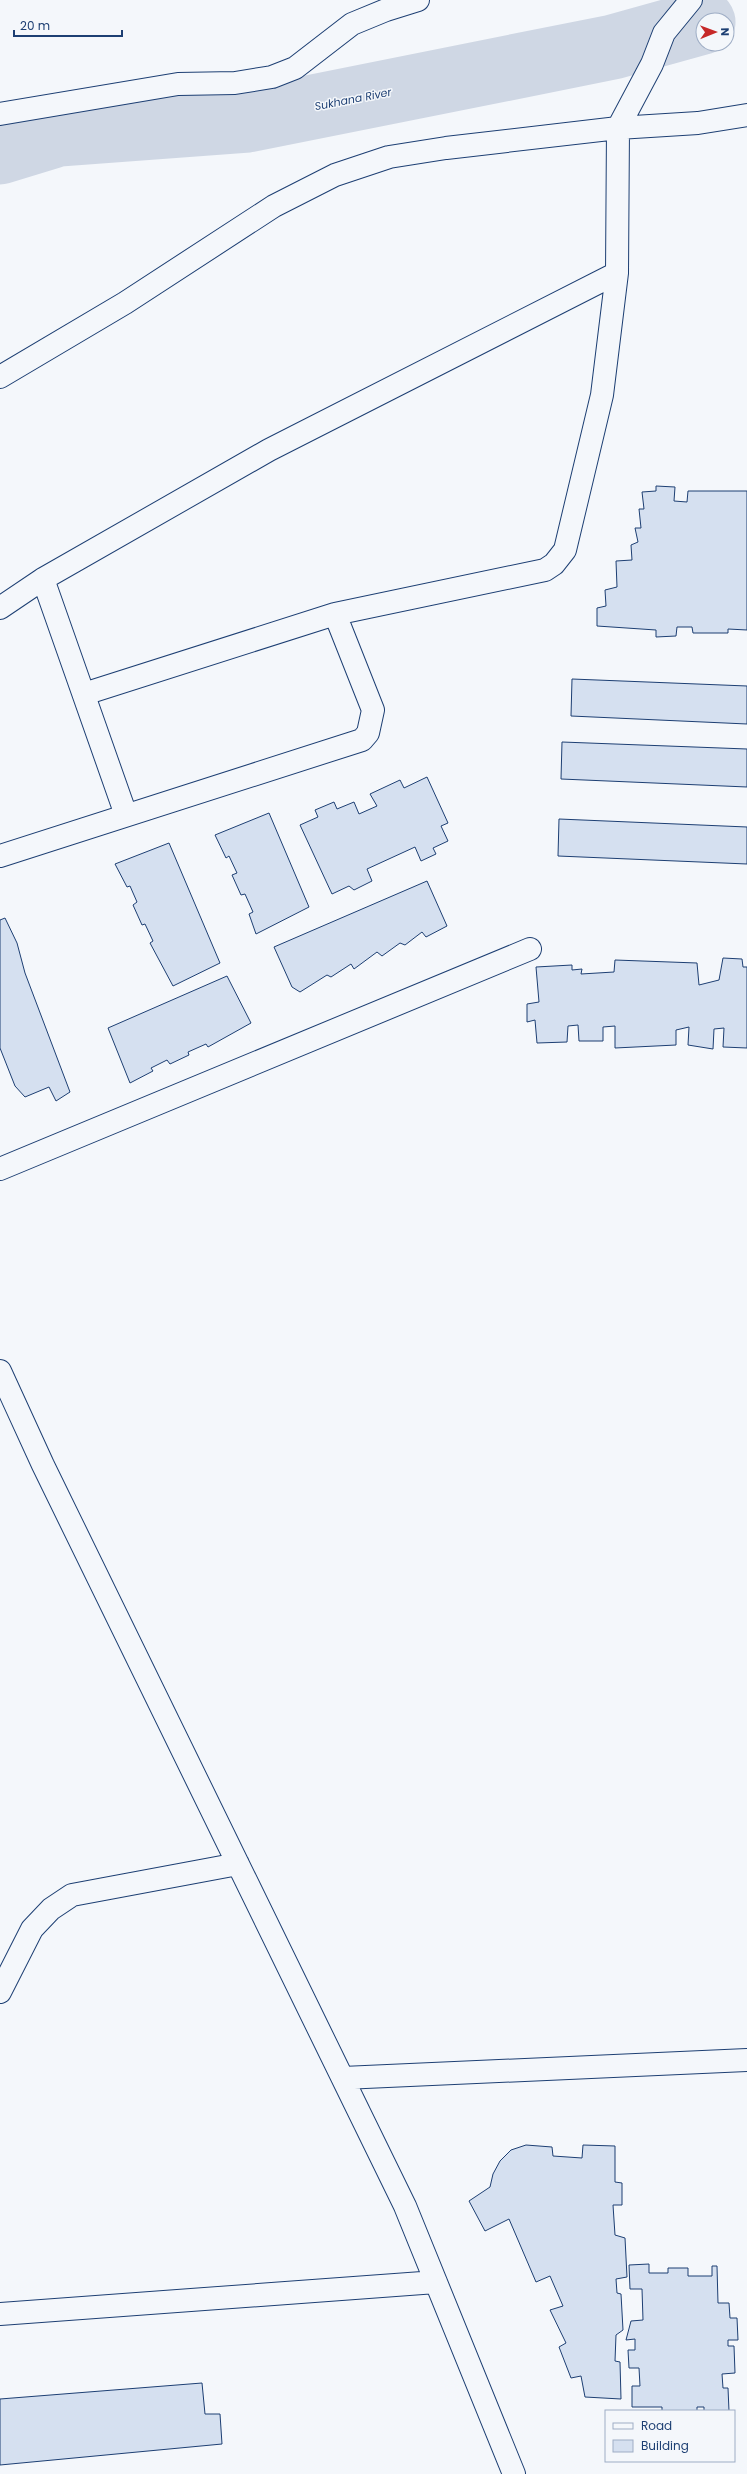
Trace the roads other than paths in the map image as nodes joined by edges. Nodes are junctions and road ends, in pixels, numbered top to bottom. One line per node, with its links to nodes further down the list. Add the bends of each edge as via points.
1 (418, 0): 3 (street, via 352,24 295,68 272,77 235,83 178,84)
2 (690, 0): 5 (street, via 664,33 652,64)
3 (0, 114)
4 (747, 115): 5 (street, via 698,123)
5 (618, 128): 6 (street); 7 (street, via 389,157 335,175 274,206 125,303)
6 (617, 273): 8 (street, via 268,450); 10 (street, via 602,396 565,550 554,564 545,570)
7 (0, 376)
8 (43, 579): 9 (street); 11 (street)
9 (0, 608)
10 (335, 614): 11 (street); 12 (street, via 373,710 368,733 362,740)
11 (84, 694): 12 (street)
12 (126, 815): 13 (street)
13 (0, 856)
14 (530, 950): 15 (street)
15 (0, 1170)
16 (0, 1371): 17 (street)
17 (10, 1415): 18 (street)
18 (238, 1864): 19 (street, via 72,1895 51,1909 32,1929); 21 (street)
19 (0, 1992)
20 (747, 2060): 21 (street)
21 (343, 2078): 22 (street, via 405,2206)
22 (436, 2282): 23 (street); 24 (street)
23 (0, 2314)
24 (514, 2474)

